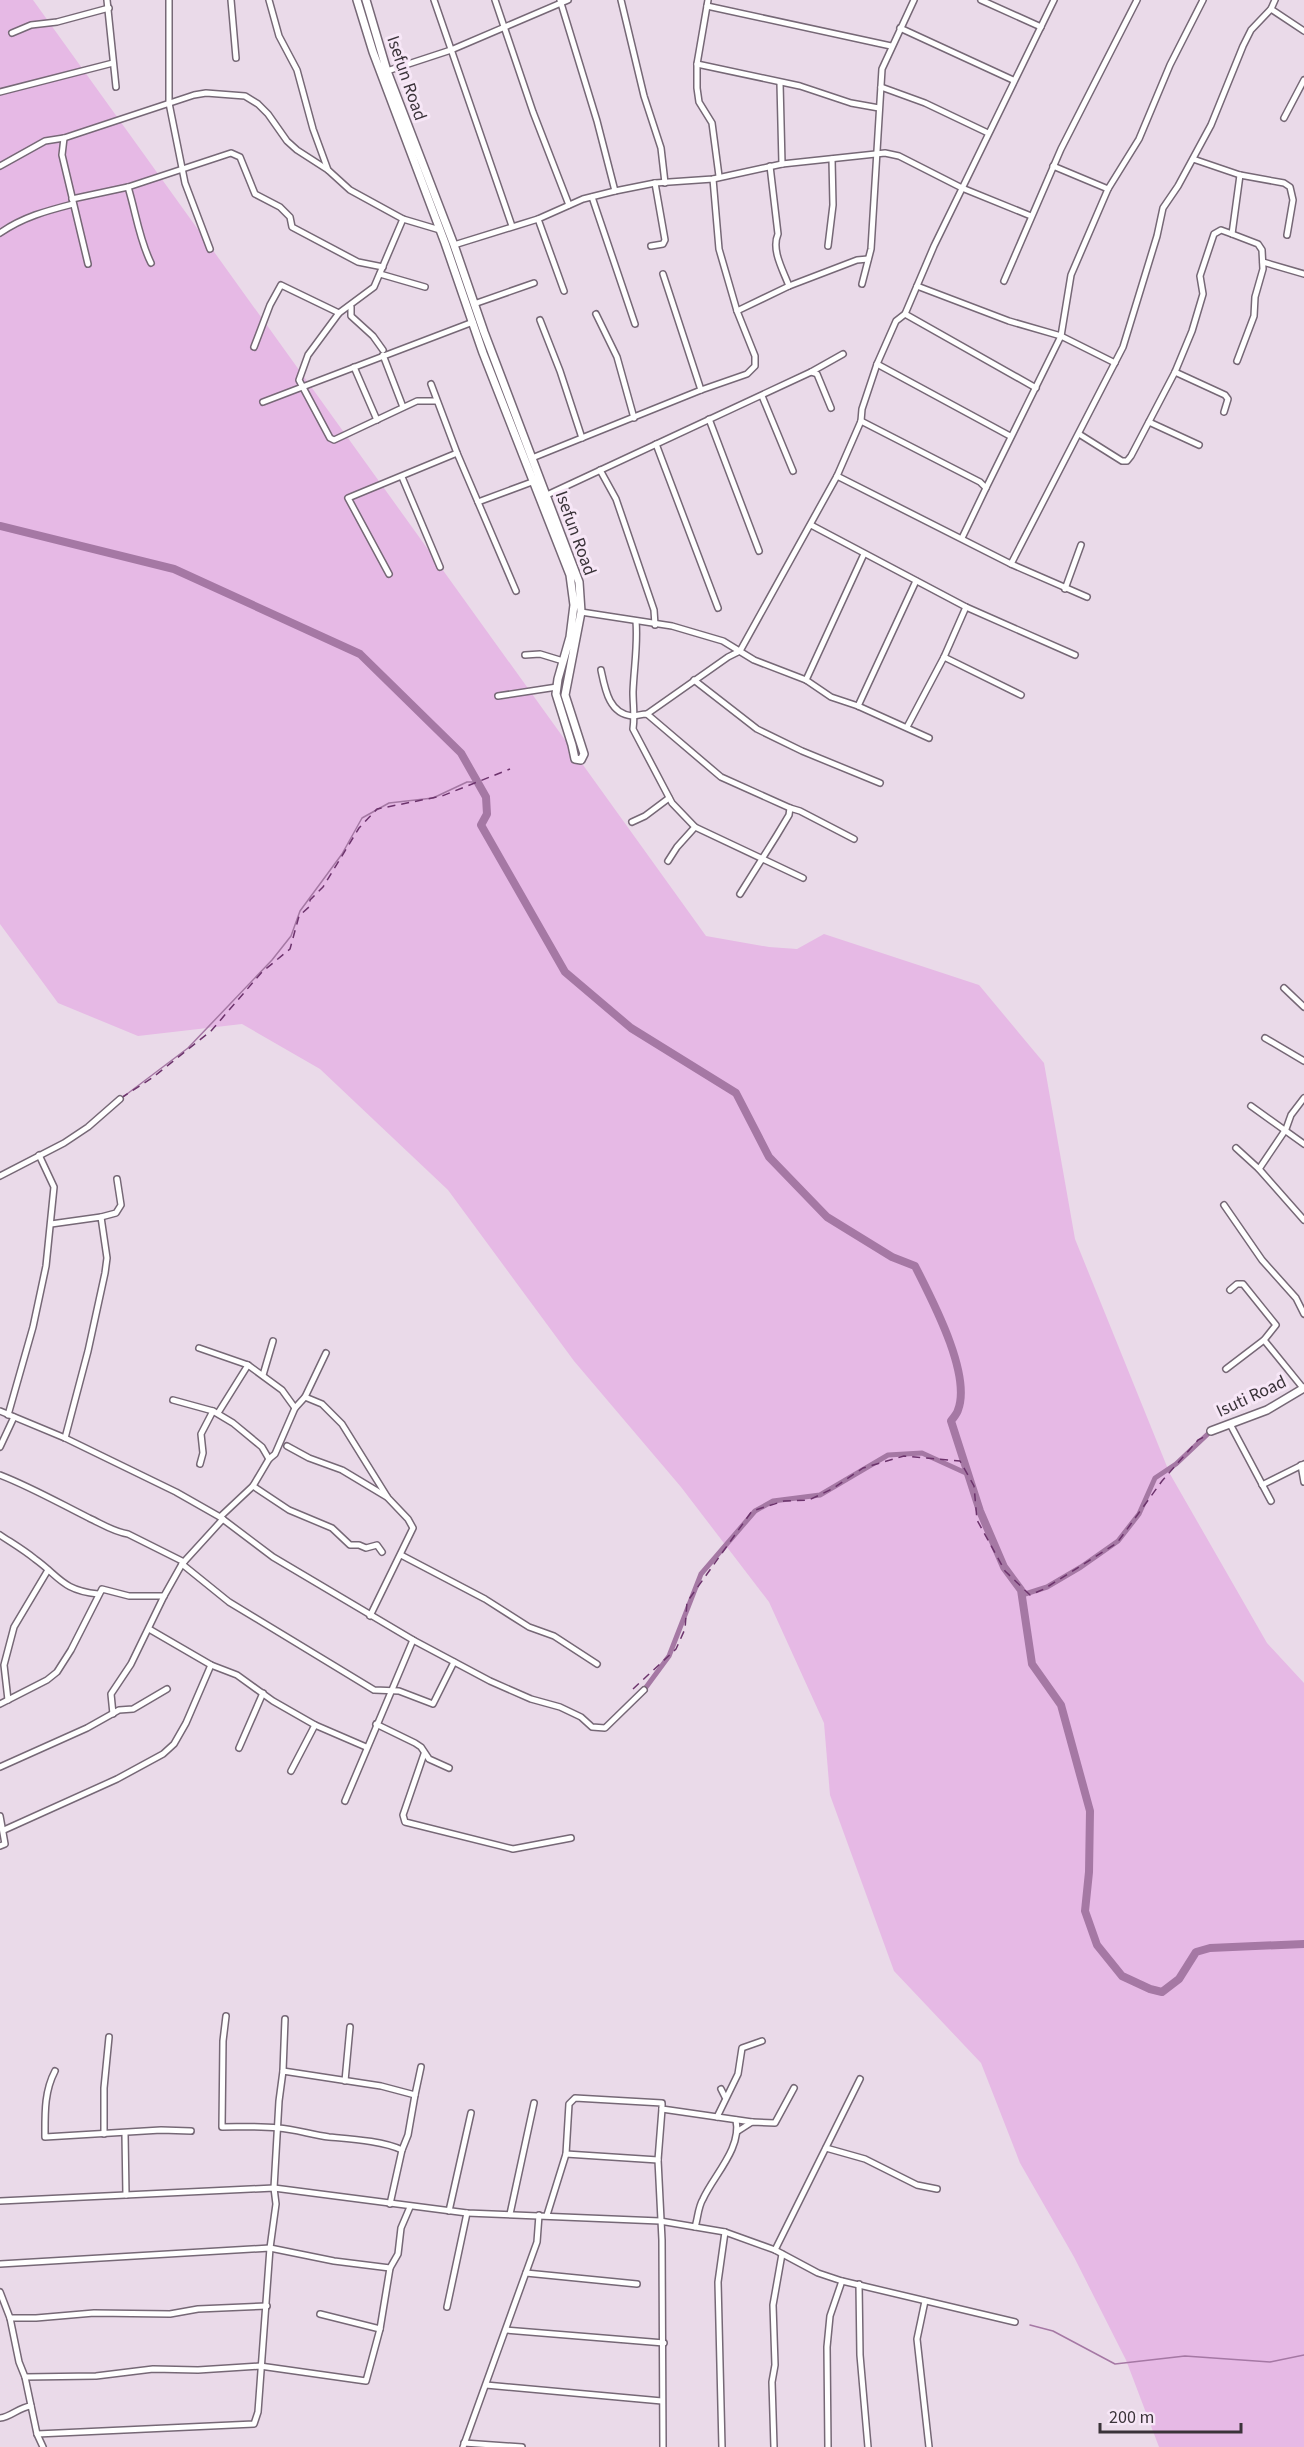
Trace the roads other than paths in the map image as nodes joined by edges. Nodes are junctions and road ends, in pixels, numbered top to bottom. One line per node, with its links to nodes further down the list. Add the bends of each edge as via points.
1 (107, 0): 19 (street)
2 (169, 0): 40 (street)
3 (231, 0): 28 (street)
4 (269, 0): 54 (street, via 279,36 297,70)
5 (357, 0): 70 (street, Isefun Road)
6 (366, 0): 31 (street, Isefun Road)
7 (434, 0): 27 (street)
8 (495, 0): 22 (street)
9 (568, 0): 17 (street)
10 (621, 0): 58 (street, via 661,148)
11 (914, 0): 23 (street)
12 (981, 0): 21 (street)
13 (1054, 0): 21 (street)
14 (1137, 0): 52 (street)
15 (1203, 0): 61 (street, via 1139,139)
16 (1275, 0): 20 (street)
17 (560, 2): 22 (street); 62 (street)
18 (707, 3): 26 (street); 30 (street)
19 (109, 8): 25 (street, via 31,25); 29 (street)
20 (1271, 9): 24 (street); 48 (street, via 1251,30)
21 (1041, 27): 32 (street)
22 (504, 28): 27 (street); 65 (street)
23 (900, 28): 26 (street); 32 (street)
24 (1304, 31)
25 (12, 33)
26 (891, 46): 36 (street, via 882,69)
27 (451, 50): 31 (street); 69 (street)
28 (236, 58)
29 (113, 63): 35 (street); 37 (street)
30 (697, 64): 34 (street); 56 (street, via 699,102 712,123)
31 (387, 71): 74 (street, Isefun Road)
32 (1013, 80): 43 (street)
33 (1304, 80): 38 (street)
34 (780, 83): 41 (street); 49 (street)
35 (116, 87)
36 (881, 87): 41 (street); 43 (street)
37 (0, 93)
38 (1297, 94): 39 (street); 42 (street)
39 (1304, 97)
40 (169, 103): 44 (street); 53 (street); 54 (street, via 206,93 250,98 268,114 292,146)
41 (879, 108): 45 (street)
42 (1284, 118)
43 (988, 133): 60 (street)
44 (64, 138): 50 (street, via 45,141); 64 (street, via 62,155)
45 (876, 154): 47 (street); 60 (street, via 893,153); 78 (street)
46 (0, 158): 50 (street)
47 (832, 159): 49 (street); 76 (street, via 833,213)
48 (1193, 159): 55 (street); 107 (street, via 1163,208 1150,261)
49 (782, 164): 51 (street)
50 (3, 165)
51 (770, 166): 56 (street); 89 (street, via 778,234 774,241)
52 (1053, 166): 61 (street); 66 (street)
53 (181, 168): 59 (street); 77 (street); 82 (street, via 236,154 255,194 280,207 290,217 292,227 358,262)
54 (328, 170): 67 (street, via 350,190)
55 (1240, 175): 72 (street); 73 (street, via 1290,187 1293,200)
56 (716, 178): 58 (street); 95 (street, via 719,249)
57 (656, 183): 58 (street); 62 (street); 75 (street, via 665,240)
58 (665, 183)
59 (128, 188): 64 (street); 80 (street, via 141,244)
60 (962, 188): 66 (street); 90 (street)
61 (1108, 189): 102 (street, via 1071,275)
62 (615, 191): 63 (street)
63 (592, 197): 65 (street); 101 (street)
64 (72, 202): 71 (street, via 33,214); 81 (street)
65 (569, 205): 68 (street)
66 (1031, 216): 86 (street)
67 (403, 219): 70 (street); 82 (street)
68 (538, 219): 69 (street); 92 (street)
69 (512, 226): 74 (street)
70 (440, 230): 100 (street, Isefun Road)
71 (0, 233)
72 (1232, 234): 79 (street, via 1258,243); 111 (street, via 1221,230 1215,234 1200,276 1203,294)
73 (1287, 235)
74 (454, 245): 93 (street, Isefun Road)
75 (651, 246)
76 (828, 246)
77 (210, 249)
78 (868, 259): 88 (street); 89 (street)
79 (1263, 262): 85 (street); 106 (street, via 1254,316)
80 (151, 263)
81 (88, 264)
82 (383, 267): 83 (street)
83 (380, 274): 91 (street); 94 (street, via 374,288)
84 (663, 274): 115 (street)
85 (1304, 274)
86 (1004, 282)
87 (534, 283): 93 (street)
88 (862, 284)
89 (789, 286): 95 (street)
90 (917, 286): 98 (street); 102 (street)
91 (425, 287)
92 (564, 291)
93 (474, 304): 133 (street, Isefun Road)
94 (351, 307): 96 (street); 104 (street, via 351,316 373,336)
95 (737, 311): 115 (street, via 755,356 755,366 747,374)
96 (339, 313): 103 (street, via 281,285); 113 (street, via 308,355 299,380)
97 (596, 314): 122 (street, via 617,357)
98 (905, 314): 108 (street, via 896,321); 114 (street)
99 (540, 320): 129 (street)
100 (473, 322): 104 (street); 138 (street, Isefun Road)
101 (634, 324)
102 (1061, 336): 107 (street); 114 (street)
103 (254, 348)
104 (383, 353): 109 (street); 119 (street)
105 (843, 354): 110 (street)
106 (1237, 361)
107 (1115, 363): 127 (street)
108 (876, 364): 125 (street); 128 (street)
109 (354, 367): 113 (street); 123 (street)
110 (811, 372): 116 (street); 120 (street, via 817,374)
111 (1175, 372): 121 (street, via 1225,395 1228,399); 126 (street)
112 (431, 384): 117 (street)
113 (301, 386): 118 (street); 123 (street, via 334,440)
114 (1036, 388): 128 (street)
115 (701, 390): 122 (street)
116 (762, 396): 124 (street); 135 (street)
117 (436, 401): 119 (street, via 417,401); 132 (street)
118 (263, 402)
119 (403, 408): 123 (street)
120 (831, 408)
121 (1224, 412)
122 (634, 418): 129 (street)
123 (377, 420)
124 (709, 420): 130 (street); 146 (street)
125 (861, 421): 136 (street); 139 (street)
126 (1149, 422): 127 (street, via 1127,461); 131 (street)
127 (1079, 435): 148 (street)
128 (1010, 436): 139 (street)
129 (582, 438): 133 (street)
130 (657, 444): 134 (street); 156 (street)
131 (1199, 445)
132 (457, 453): 137 (street); 141 (street)
133 (532, 458): 140 (street, Isefun Road)
134 (600, 470): 140 (street); 159 (street, via 616,499 654,610)
135 (793, 471)
136 (837, 476): 142 (street); 143 (street)
137 (402, 477): 149 (street); 150 (street, via 348,498)
138 (532, 482): 141 (street); 144 (street, Isefun Road)
139 (986, 488): 143 (street)
140 (547, 495): 144 (street, Isefun Road)
141 (478, 502): 153 (street)
142 (812, 525): 147 (street); 160 (street)
143 (962, 538): 148 (street)
144 (560, 541): 157 (street, Isefun Road, via 579,582); 164 (street, Isefun Road, via 574,605)
145 (1082, 545): 152 (street)
146 (759, 551)
147 (864, 554): 151 (street); 167 (street)
148 (1011, 564): 152 (street)
149 (440, 567)
150 (389, 574)
151 (916, 581): 155 (street); 171 (street)
152 (1065, 589): 154 (street)
153 (516, 591)
154 (1087, 597)
155 (966, 607): 162 (street); 163 (street)
156 (718, 608)
157 (581, 612): 158 (street); 168 (street, Isefun Road, via 565,695 584,754 581,760 573,754)
158 (636, 621): 159 (street); 173 (street)
159 (655, 624): 160 (street, via 723,641)
160 (740, 651): 166 (street); 167 (street)
161 (525, 655): 164 (street, via 540,654)
162 (1076, 655)
163 (944, 657): 169 (street); 174 (street)
164 (563, 661): 168 (street, Isefun Road)
165 (601, 670): 173 (street, via 612,706)
166 (694, 680): 172 (street); 176 (street, via 758,729)
167 (806, 680): 171 (street, via 831,697)
168 (557, 687): 170 (street)
169 (1021, 695)
170 (498, 696)
171 (858, 706): 174 (street)
172 (647, 714): 173 (street); 178 (street, via 721,777)
173 (635, 717): 177 (street, via 633,729)
174 (907, 727): 175 (street)
175 (929, 738)
176 (880, 783)
177 (669, 798): 179 (street); 180 (street)
178 (790, 808): 181 (street); 182 (street)
179 (632, 822)
180 (695, 827): 182 (street); 183 (street)
181 (854, 839)
182 (760, 859): 184 (street); 185 (street)
183 (668, 861)
184 (803, 878)
185 (740, 894)
186 (1284, 988): 187 (street)
187 (1304, 1006)
188 (1265, 1038): 189 (street)
189 (1304, 1061)
190 (1304, 1098): 193 (street)
191 (120, 1099): 196 (street, via 80,1132)
192 (1251, 1106): 193 (street)
193 (1286, 1129): 194 (street); 197 (street)
194 (1304, 1144)
195 (1236, 1148): 197 (street)
196 (39, 1155): 198 (street); 203 (street, via 54,1187)
197 (1259, 1169): 202 (street)
198 (0, 1176)
199 (117, 1179): 201 (street, via 121,1205 116,1213)
200 (1224, 1205): 205 (street, via 1262,1260 1296,1298)
201 (101, 1217): 203 (street); 222 (street, via 107,1258 105,1273)
202 (1303, 1218)
203 (51, 1224): 219 (street, via 46,1266)
204 (1230, 1290): 206 (street, via 1243,1284 1276,1322)
205 (1304, 1314)
206 (1264, 1340): 211 (street); 213 (street)
207 (273, 1341): 212 (street)
208 (199, 1348): 210 (street)
209 (326, 1353): 214 (street)
210 (248, 1365): 212 (street); 218 (street)
211 (1226, 1368)
212 (263, 1375): 216 (street, via 282,1390)
213 (1304, 1388): 220 (street, Isuti Road, via 1266,1410)
214 (305, 1397): 216 (street); 232 (street, via 322,1404 342,1424)
215 (173, 1400): 218 (street)
216 (295, 1408): 225 (street, via 275,1454)
217 (0, 1412): 219 (street)
218 (215, 1412): 225 (street, via 262,1447); 226 (street, via 201,1434)
219 (11, 1416): 222 (street); 224 (street)
220 (1230, 1424): 221 (street, Isuti Road); 230 (street)
221 (1211, 1431)
222 (65, 1438): 234 (street)
223 (287, 1446): 232 (street, via 342,1470)
224 (0, 1447)
225 (268, 1459): 231 (street)
226 (200, 1464)
227 (1302, 1465): 229 (street); 230 (street)
228 (0, 1475): 238 (street)
229 (1304, 1482)
230 (1262, 1485): 233 (street)
231 (253, 1486): 234 (street); 236 (street, via 289,1510 332,1528 350,1545 377,1545)
232 (388, 1498): 237 (street, via 413,1528)
233 (1271, 1502)
234 (221, 1518): 238 (street); 242 (street, via 273,1557)
235 (0, 1535): 239 (street)
236 (382, 1552)
237 (401, 1555): 242 (street); 246 (street, via 529,1627 554,1636)
238 (183, 1563): 241 (street); 250 (street, via 229,1602 300,1646 374,1690)
239 (48, 1570): 240 (street, via 60,1582); 252 (street, via 14,1627 4,1665)
240 (98, 1594): 241 (street, via 102,1589 129,1596); 252 (street, via 72,1650 57,1672)
241 (164, 1596): 243 (street)
242 (370, 1616): 244 (street)
243 (149, 1629): 247 (street); 254 (street, via 111,1695)
244 (413, 1640): 245 (street); 250 (street)
245 (454, 1662): 249 (street, via 531,1699 560,1707 598,1729 610,1724); 250 (street, via 433,1704)
246 (597, 1664)
247 (211, 1665): 251 (street, via 237,1675); 265 (street, via 186,1724 163,1754)
248 (167, 1689): 254 (street, via 133,1709)
249 (644, 1690)
250 (392, 1691): 256 (street)
251 (263, 1693): 255 (street); 258 (street)
252 (8, 1700): 253 (street)
253 (0, 1704)
254 (113, 1714): 260 (street)
255 (315, 1725): 257 (street); 262 (street)
256 (376, 1725): 257 (street); 259 (street, via 415,1743)
257 (366, 1747): 263 (street)
258 (239, 1748)
259 (424, 1755): 261 (street); 266 (street, via 403,1815 405,1822 513,1849)
260 (0, 1767)
261 (449, 1768)
262 (291, 1771)
263 (345, 1801)
264 (0, 1816): 265 (street)
265 (4, 1830): 267 (street, via 5,1844)
266 (571, 1838)
267 (0, 1846)
268 (226, 2016): 288 (street, via 222,2127)
269 (285, 2019): 275 (street)
270 (350, 2027): 277 (street)
271 (109, 2037): 291 (street)
272 (762, 2041): 281 (street, via 742,2048 738,2074)
273 (421, 2067): 280 (street)
274 (55, 2071): 291 (street, via 45,2105 45,2137)
275 (283, 2072): 277 (street); 288 (street)
276 (860, 2079): 293 (street)
277 (345, 2081): 280 (street)
278 (794, 2088): 287 (street, via 775,2123)
279 (722, 2089): 281 (street)
280 (415, 2095): 294 (street)
281 (725, 2097): 285 (street)
282 (534, 2103): 305 (street)
283 (662, 2109): 285 (street); 295 (street, via 662,2103 575,2098 568,2104); 296 (street)
284 (471, 2113): 303 (street)
285 (717, 2117): 286 (street)
286 (736, 2120): 287 (street); 290 (street)
287 (752, 2122): 290 (street)
288 (279, 2128): 294 (street, via 392,2145); 297 (street)
289 (191, 2131): 292 (street)
290 (738, 2131): 309 (street, via 702,2200)
291 (104, 2134): 292 (street)
292 (125, 2134): 299 (street)
293 (826, 2148): 298 (street, via 865,2159 917,2185); 312 (street)
294 (402, 2150): 301 (street)
295 (566, 2154): 296 (street); 307 (street)
296 (658, 2160): 308 (street)
297 (274, 2188): 299 (street); 301 (street); 311 (street, via 276,2204)
298 (938, 2189)
299 (126, 2195): 300 (street)
300 (0, 2200)
301 (390, 2204): 302 (street)
302 (410, 2206): 303 (street); 315 (street, via 401,2228 398,2254)
303 (449, 2211): 304 (street)
304 (467, 2213): 305 (street); 323 (street)
305 (510, 2214): 306 (street)
306 (539, 2215): 307 (street); 316 (street, via 537,2242)
307 (547, 2215): 308 (street)
308 (660, 2221): 309 (street); 329 (street)
309 (695, 2227): 310 (street)
310 (725, 2232): 312 (street); 341 (street, via 718,2282)
311 (270, 2248): 314 (street); 315 (street); 322 (street)
312 (775, 2250): 313 (street)
313 (782, 2254): 317 (street); 342 (street, via 773,2305)
314 (0, 2264)
315 (390, 2268): 327 (street)
316 (526, 2273): 318 (street); 328 (street)
317 (842, 2281): 319 (street); 343 (street, via 830,2316 826,2347)
318 (637, 2284)
319 (859, 2284): 321 (street); 344 (street)
320 (0, 2292): 325 (street)
321 (925, 2301): 326 (street); 345 (street, via 917,2339)
322 (267, 2306): 325 (street, via 170,2314); 330 (street)
323 (447, 2307)
324 (320, 2314): 327 (street)
325 (9, 2318): 331 (street)
326 (1015, 2322)
327 (380, 2329): 330 (street, via 366,2381)
328 (506, 2330): 329 (street); 332 (street)
329 (664, 2343): 333 (street)
330 (260, 2366): 331 (street); 336 (street, via 254,2424)
331 (25, 2377): 334 (street)
332 (486, 2385): 333 (street); 337 (street)
333 (662, 2402): 340 (street)
334 (31, 2406): 335 (street); 336 (street)
335 (0, 2418)
336 (37, 2434): 338 (street)
337 (463, 2445): 339 (street)
338 (43, 2447)
339 (522, 2447)
340 (663, 2447)
341 (722, 2447)
342 (774, 2447)
343 (828, 2447)
344 (868, 2447)
345 (929, 2447)

